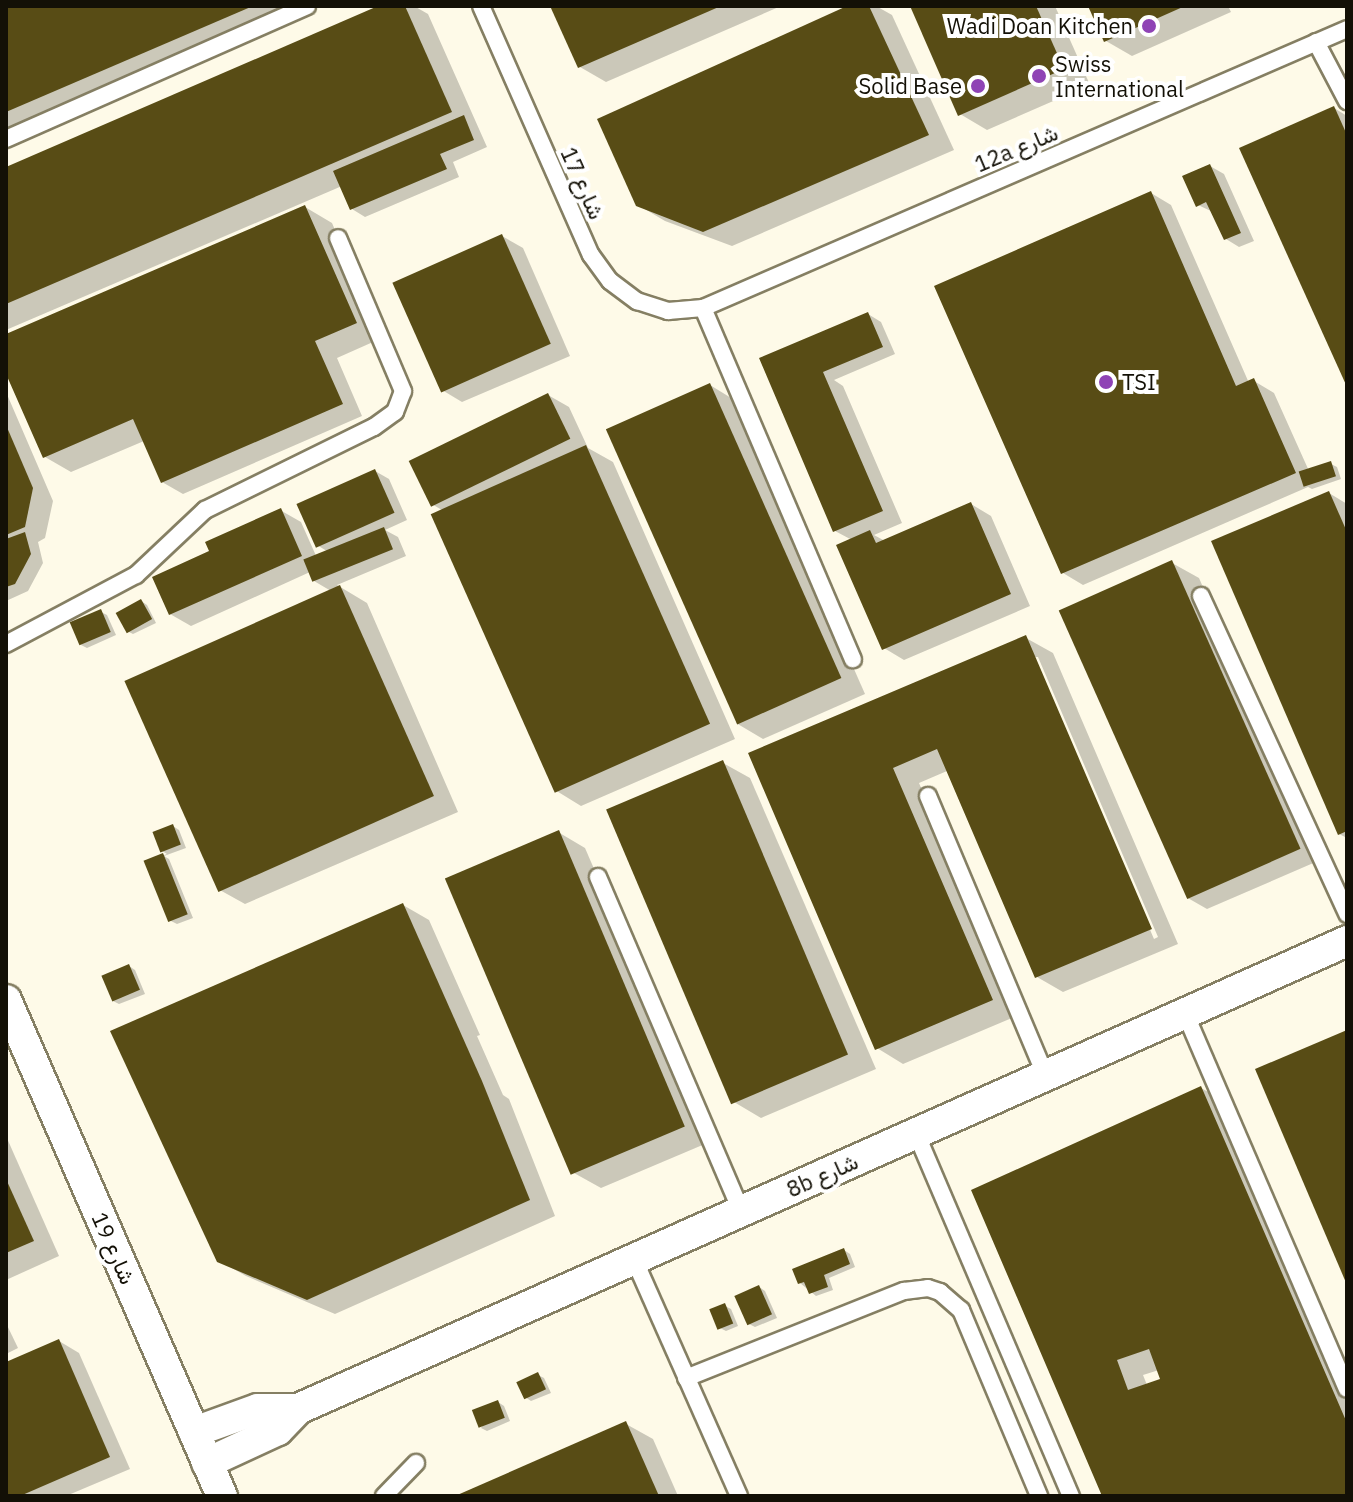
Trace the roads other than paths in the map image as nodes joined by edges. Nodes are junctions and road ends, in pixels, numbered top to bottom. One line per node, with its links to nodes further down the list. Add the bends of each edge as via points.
1 (307, 6): 6 (lane)
2 (481, 6): 8 (lane, شارع 17, via 591,255 604,273 637,301 668,311)
3 (1347, 29): 4 (lane, 12a شارع)
4 (1316, 42): 5 (lane); 8 (lane, 12a شارع)
5 (1347, 101)
6 (6, 139)
7 (338, 238): 10 (lane, via 403,391 395,412 205,510 136,575)
8 (703, 308): 11 (lane)
9 (1201, 596): 14 (lane)
10 (6, 644)
11 (853, 659)
12 (928, 796): 18 (lane)
13 (598, 877): 20 (lane)
14 (1347, 914)
15 (1347, 941): 17 (street, 8b شارع)
16 (6, 1000): 25 (street, شارع 19)
17 (1185, 1013): 18 (street, 8b شارع); 23 (lane)
18 (1045, 1075): 19 (street, 8b شارع)
19 (916, 1133): 20 (street, 8b شارع); 32 (lane)
20 (741, 1211): 21 (street, 8b شارع)
21 (634, 1259): 22 (lane); 24 (street, 8b شارع)
22 (686, 1378): 30 (lane); 31 (lane, via 904,1291 940,1292 961,1310)
23 (1347, 1389)
24 (298, 1409): 25 (street, 8b شارع, via 258,1409); 26 (street, 8b شارع, via 278,1430)
25 (194, 1432): 26 (street, شارع 19)
26 (207, 1463): 28 (street, شارع 19)
27 (416, 1463): 29 (lane)
28 (222, 1496)
29 (384, 1496)
30 (739, 1496)
31 (1039, 1496)
32 (1071, 1496)

